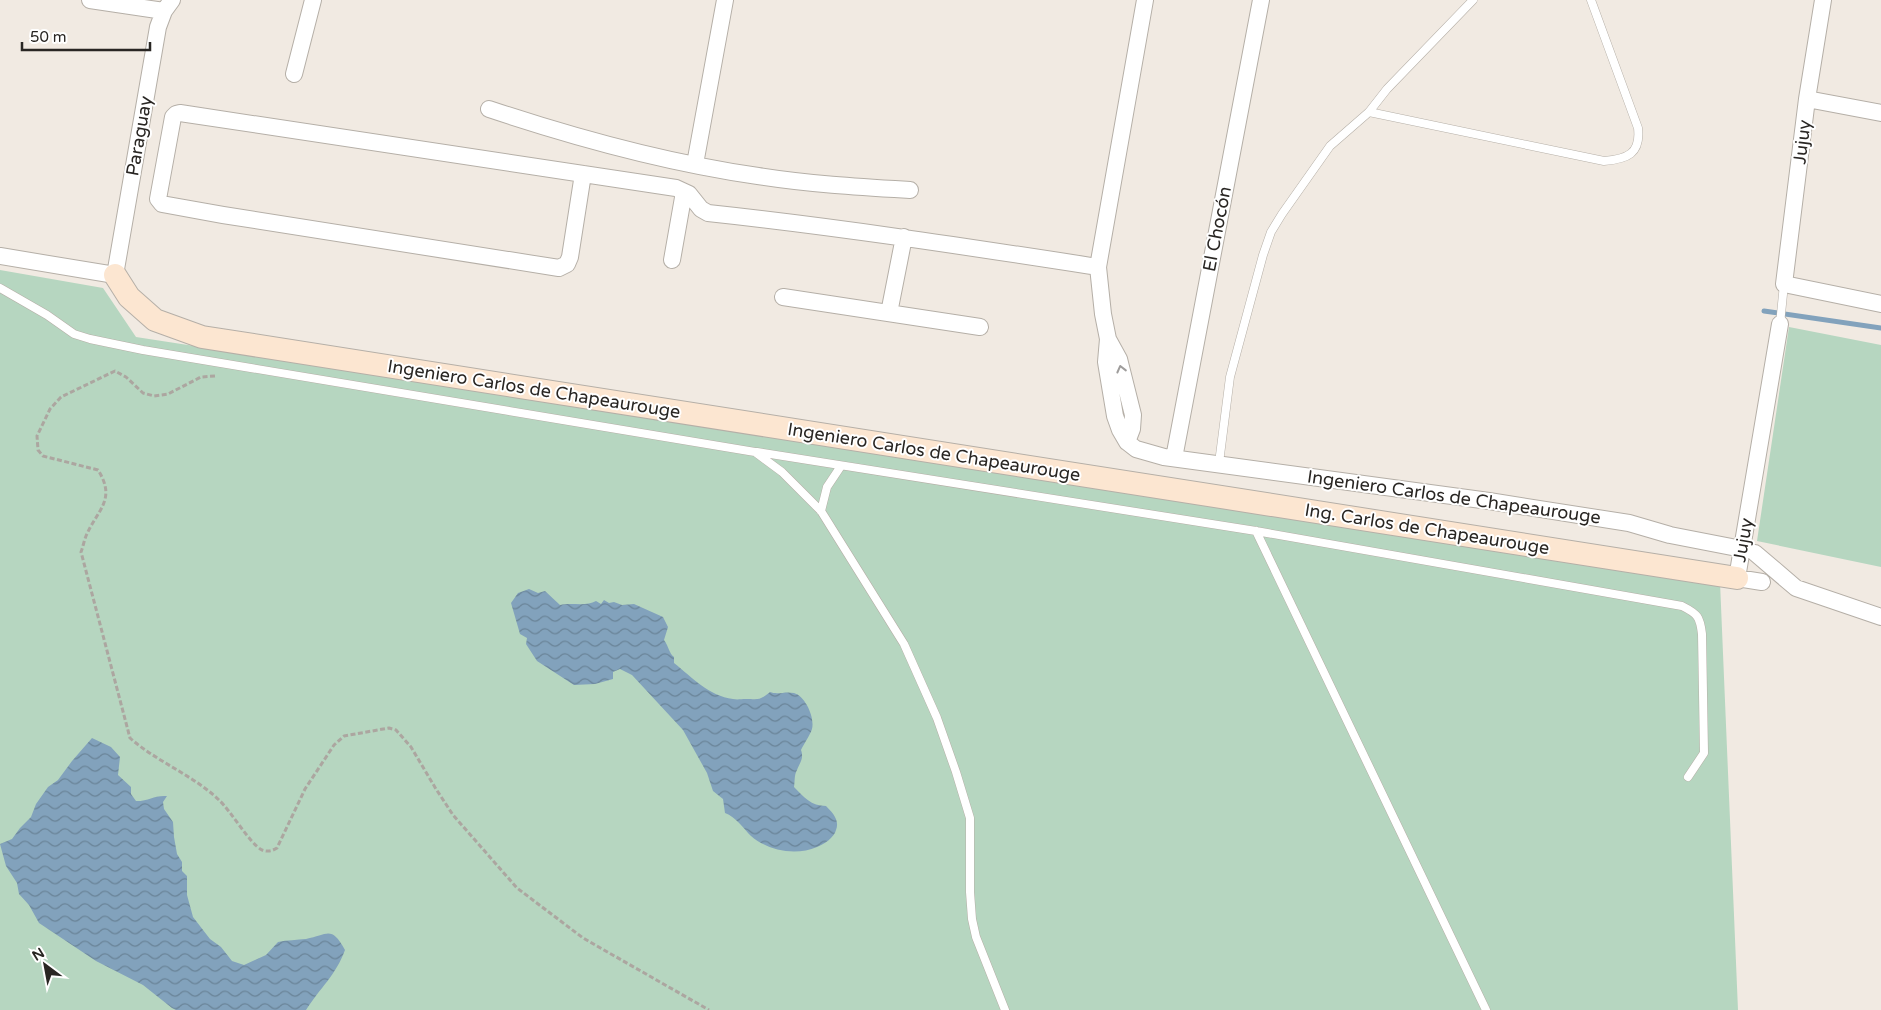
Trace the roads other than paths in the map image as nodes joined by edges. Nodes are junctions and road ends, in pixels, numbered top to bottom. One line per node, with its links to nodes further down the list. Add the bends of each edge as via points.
1 (90, 0): 9 (street)
2 (313, 0): 10 (street)
3 (725, 0): 15 (street)
4 (1145, 0): 22 (street)
5 (1261, 0): 32 (street, El Chocón)
6 (1473, 0): 13 (lane)
7 (1591, 0): 13 (lane, via 1638,128 1638,145 1632,153 1619,160 1604,160)
8 (1823, 0): 11 (street, Jujuy)
9 (168, 6): 23 (street, Paraguay, via 158,28)
10 (294, 74)
11 (1807, 99): 14 (street); 24 (street, Jujuy)
12 (489, 109): 15 (street, via 558,132)
13 (1368, 112): 33 (lane, via 1330,146 1270,232 1230,377)
14 (1881, 112)
15 (695, 164): 17 (street, via 758,176)
16 (583, 174): 16 (street, via 180,113 173,117 158,199 162,204 223,216 559,268 570,258); 18 (street, via 676,188)
17 (910, 190)
18 (684, 192): 19 (street, via 708,213); 21 (street)
19 (904, 237): 22 (street); 28 (street)
20 (0, 256): 23 (street)
21 (672, 260)
22 (1098, 267): 32 (street, Ingeniero Carlos de Chapeaurouge, via 1108,339 1106,362 1120,430 1136,449)
23 (116, 275): 35 (street, Ingeniero Carlos de Chapeaurouge, via 129,297 154,320 202,337)
24 (1784, 284): 27 (street); 29 (lane)
25 (0, 288): 31 (lane, via 74,334 90,339)
26 (783, 297): 28 (street)
27 (1881, 304)
28 (889, 313): 30 (street)
29 (1780, 324): 38 (street, Jujuy)
30 (980, 327)
31 (755, 452): 34 (lane); 36 (lane, via 782,472)
32 (1169, 458): 33 (street, Ingeniero Carlos de Chapeaurouge)
33 (1219, 463): 38 (street, Ingeniero Carlos de Chapeaurouge, via 1630,523 1670,535)
34 (841, 466): 36 (lane, via 827,487); 37 (lane)
35 (1091, 476): 39 (street, Ing. Carlos de Chapeaurouge)
36 (821, 511): 43 (lane, via 904,644 937,718 970,818 970,892 976,937)
37 (1256, 531): 42 (lane, via 1682,606 1696,613 1702,634 1704,753); 44 (lane)
38 (1747, 545): 39 (street, Jujuy); 41 (street, Ingeniero Carlos de Chapeaurouge, via 1796,588)
39 (1737, 578): 40 (street, Ing. Carlos de Chapeaurouge)
40 (1762, 582)
41 (1881, 616)
42 (1688, 777)
43 (1005, 1010)
44 (1486, 1010)

